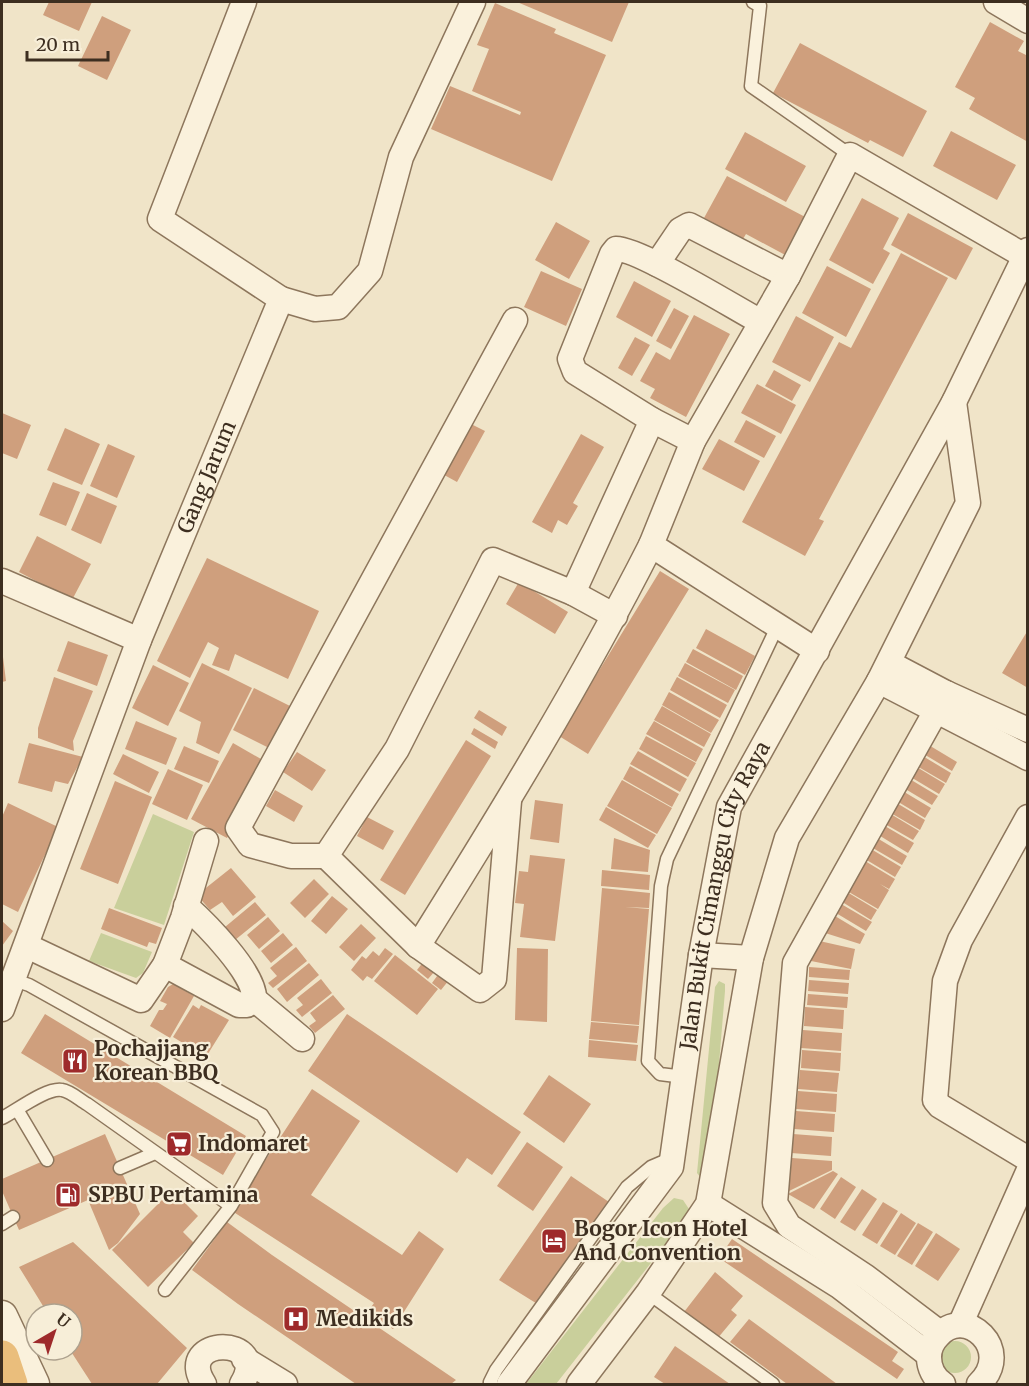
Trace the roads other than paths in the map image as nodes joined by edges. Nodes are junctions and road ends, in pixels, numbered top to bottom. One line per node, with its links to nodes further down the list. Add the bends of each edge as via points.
1 (244, 2): 10 (street, via 160,219)
2 (473, 2): 10 (street, via 401,157 370,271 338,307 315,309)
3 (753, 2): 6 (lane, via 760,6 751,86)
4 (996, 2): 5 (street)
5 (1028, 21)
6 (850, 155): 7 (street); 9 (street)
7 (1026, 255): 13 (street, Jalan Bukit Cimanggu City Raya)
8 (657, 264): 9 (street, via 680,230 689,225); 12 (street); 14 (street, via 616,249 570,359 575,372)
9 (788, 276): 12 (street)
10 (281, 299): 21 (street, Gang Jarum)
11 (515, 320): 30 (street, via 238,828 250,845 291,856)
12 (761, 322): 15 (street)
13 (954, 402): 22 (street, Jalan Bukit Cimanggu City Raya); 23 (street, Jalan Bukit Cimanggu City Raya, via 968,503)
14 (652, 420): 15 (street); 18 (street)
15 (693, 441): 16 (street)
16 (651, 545): 19 (street); 20 (street)
17 (2, 581): 21 (street)
18 (573, 593): 19 (street); 30 (street, via 493,560 397,749)
19 (615, 616): 27 (street)
20 (777, 627): 22 (street); 41 (lane, via 674,838 661,886 648,1061 660,1074)
21 (139, 640): 32 (street, Gang Jarum)
22 (817, 651): 34 (street, Jalan Bukit Cimanggu City Raya, via 729,807)
23 (884, 672): 24 (street); 35 (street, Jalan Bukit Cimanggu City Raya, via 787,838)
24 (941, 700): 25 (street); 26 (street); 54 (street, via 795,963 775,1203 789,1226)
25 (1028, 730)
26 (1028, 758)
27 (509, 801): 33 (street); 33 (street, via 494,979 480,990)
28 (1028, 816): 46 (street, via 960,940 945,981 935,1100)
29 (206, 841): 31 (street)
30 (326, 856): 33 (street)
31 (186, 906): 36 (street); 38 (street, via 238,963 255,990)
32 (27, 946): 36 (street, via 141,1000); 37 (street, Gang Jarum)
33 (418, 946)
34 (702, 955): 35 (street); 41 (street, Jalan Bukit Cimanggu City Raya)
35 (751, 958): 50 (street, Jalan Bukit Cimanggu City Raya)
36 (165, 964): 38 (street, via 239,1005)
37 (14, 980): 39 (street, Gang Jarum); 51 (lane, via 262,1115 273,1132)
38 (254, 999): 40 (street)
39 (2, 1009)
40 (302, 1039)
41 (684, 1077): 45 (street, Jalan Bukit Cimanggu City Raya)
42 (18, 1111): 43 (lane); 44 (lane, via 46,1092 61,1089); 47 (lane)
43 (2, 1118)
44 (156, 1153): 48 (lane); 51 (lane)
45 (672, 1158): 67 (lane, via 651,1167 627,1187 496,1370); 68 (street, Jalan Bukit Cimanggu City Raya, via 671,1167)
46 (1028, 1159)
47 (47, 1160)
48 (120, 1168)
49 (1028, 1172): 58 (street)
50 (708, 1204): 54 (street); 56 (street, Jalan Bukit Cimanggu City Raya)
51 (231, 1206): 55 (lane)
52 (13, 1217): 53 (lane)
53 (2, 1224)
54 (843, 1275): 58 (street); 59 (street)
55 (165, 1290)
56 (648, 1293): 69 (street, Jalan Bukit Cimanggu City Raya); 70 (lane)
57 (2, 1316): 64 (street)
58 (950, 1329): 59 (street, via 932,1343); 72 (street, via 980,1333 992,1349 993,1363 988,1377)
59 (929, 1354): 71 (street, via 930,1369)
60 (2, 1357): 63 (highway)
61 (244, 1359): 62 (street, via 227,1346 207,1351 200,1364); 65 (street, via 246,1375); 66 (street)
62 (199, 1382)
63 (11, 1384)
64 (34, 1384)
65 (242, 1384)
66 (285, 1384)
67 (492, 1384)
68 (509, 1384)
69 (579, 1384)
70 (773, 1384)
71 (944, 1384)
72 (980, 1384)

